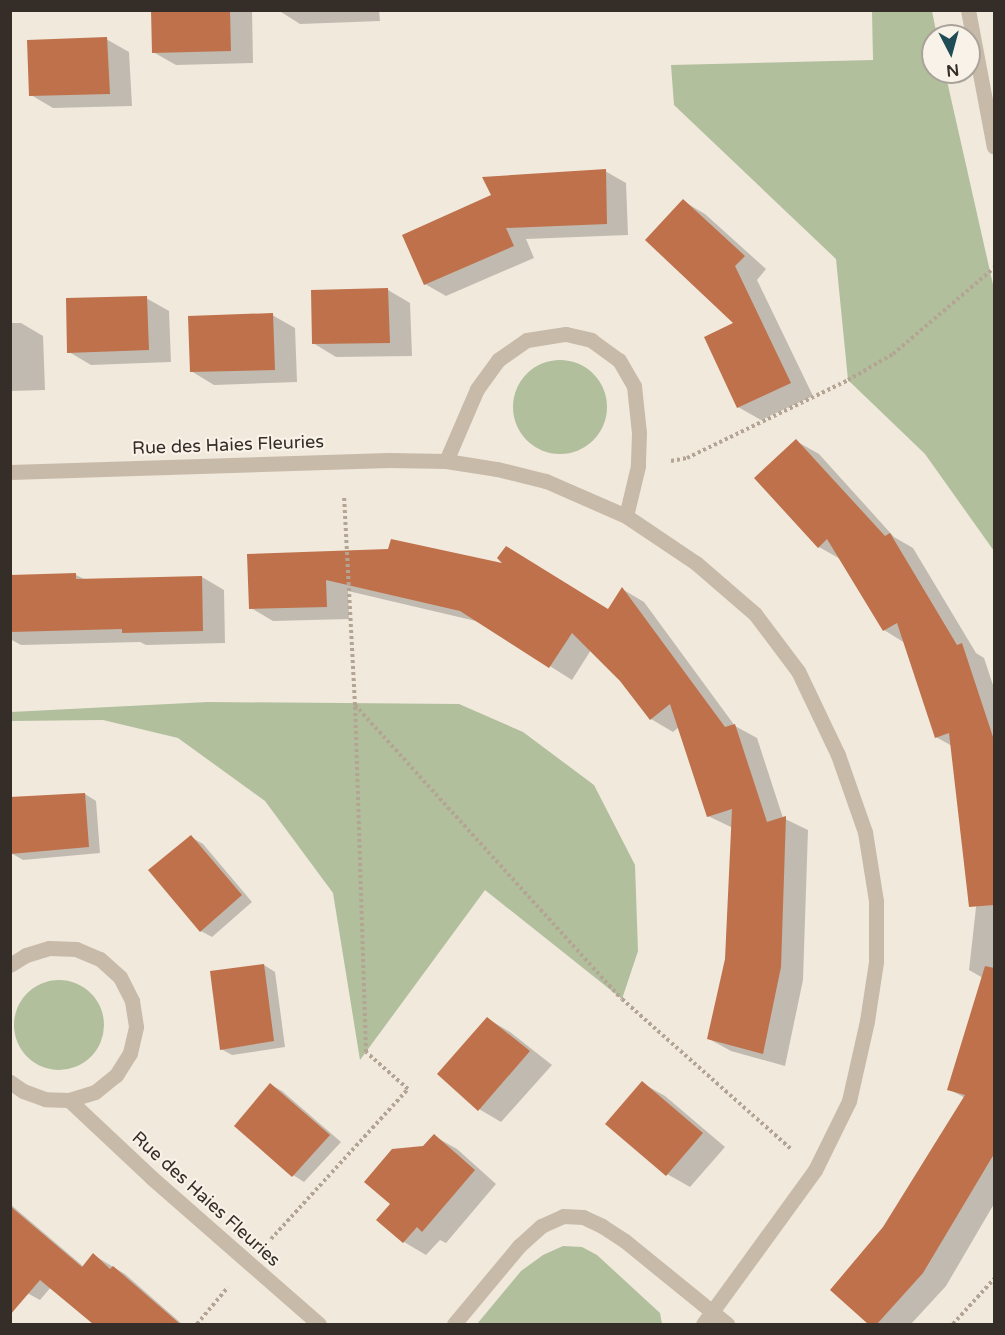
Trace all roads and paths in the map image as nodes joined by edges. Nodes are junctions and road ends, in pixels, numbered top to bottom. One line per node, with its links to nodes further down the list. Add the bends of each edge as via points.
1 (969, 10): 2 (street)
2 (994, 147)
3 (994, 268): 6 (path, via 893,354 848,380 687,459)
4 (446, 460): 5 (street, Rue des Haies Fleuries); 6 (street, via 477,389 498,360 527,340 566,334 591,340 619,360 634,386); 8 (street, Rue des Haies Fleuries, via 546,481)
5 (342, 461): 7 (street, Rue des Haies Fleuries); 9 (path)
6 (638, 466): 8 (street)
7 (10, 472)
8 (626, 516): 13 (street, Rue des Haies Fleuries, via 696,563 755,614 798,671 838,754 865,832 876,901 876,962 849,1101)
9 (355, 705): 13 (path, via 622,999); 14 (path, via 366,1052 408,1089)
10 (10, 965): 12 (street, via 49,948 76,949 100,959 120,977 132,1001 136,1028 130,1053 116,1075 95,1092)
11 (10, 1082): 12 (street, via 45,1099)
12 (69, 1100): 14 (street, Rue des Haies Fleuries)
13 (815, 1170): 16 (street, Rue des Haies Fleuries)
14 (249, 1263): 17 (path); 18 (street, Rue des Haies Fleuries)
15 (994, 1279): 22 (path)
16 (714, 1312): 19 (street, via 602,1226 583,1217 563,1216 541,1226 519,1246); 20 (street, Rue des Haies Fleuries); 21 (street)
17 (197, 1324)
18 (319, 1324)
19 (454, 1324)
20 (703, 1324)
21 (727, 1324)
22 (953, 1324)

